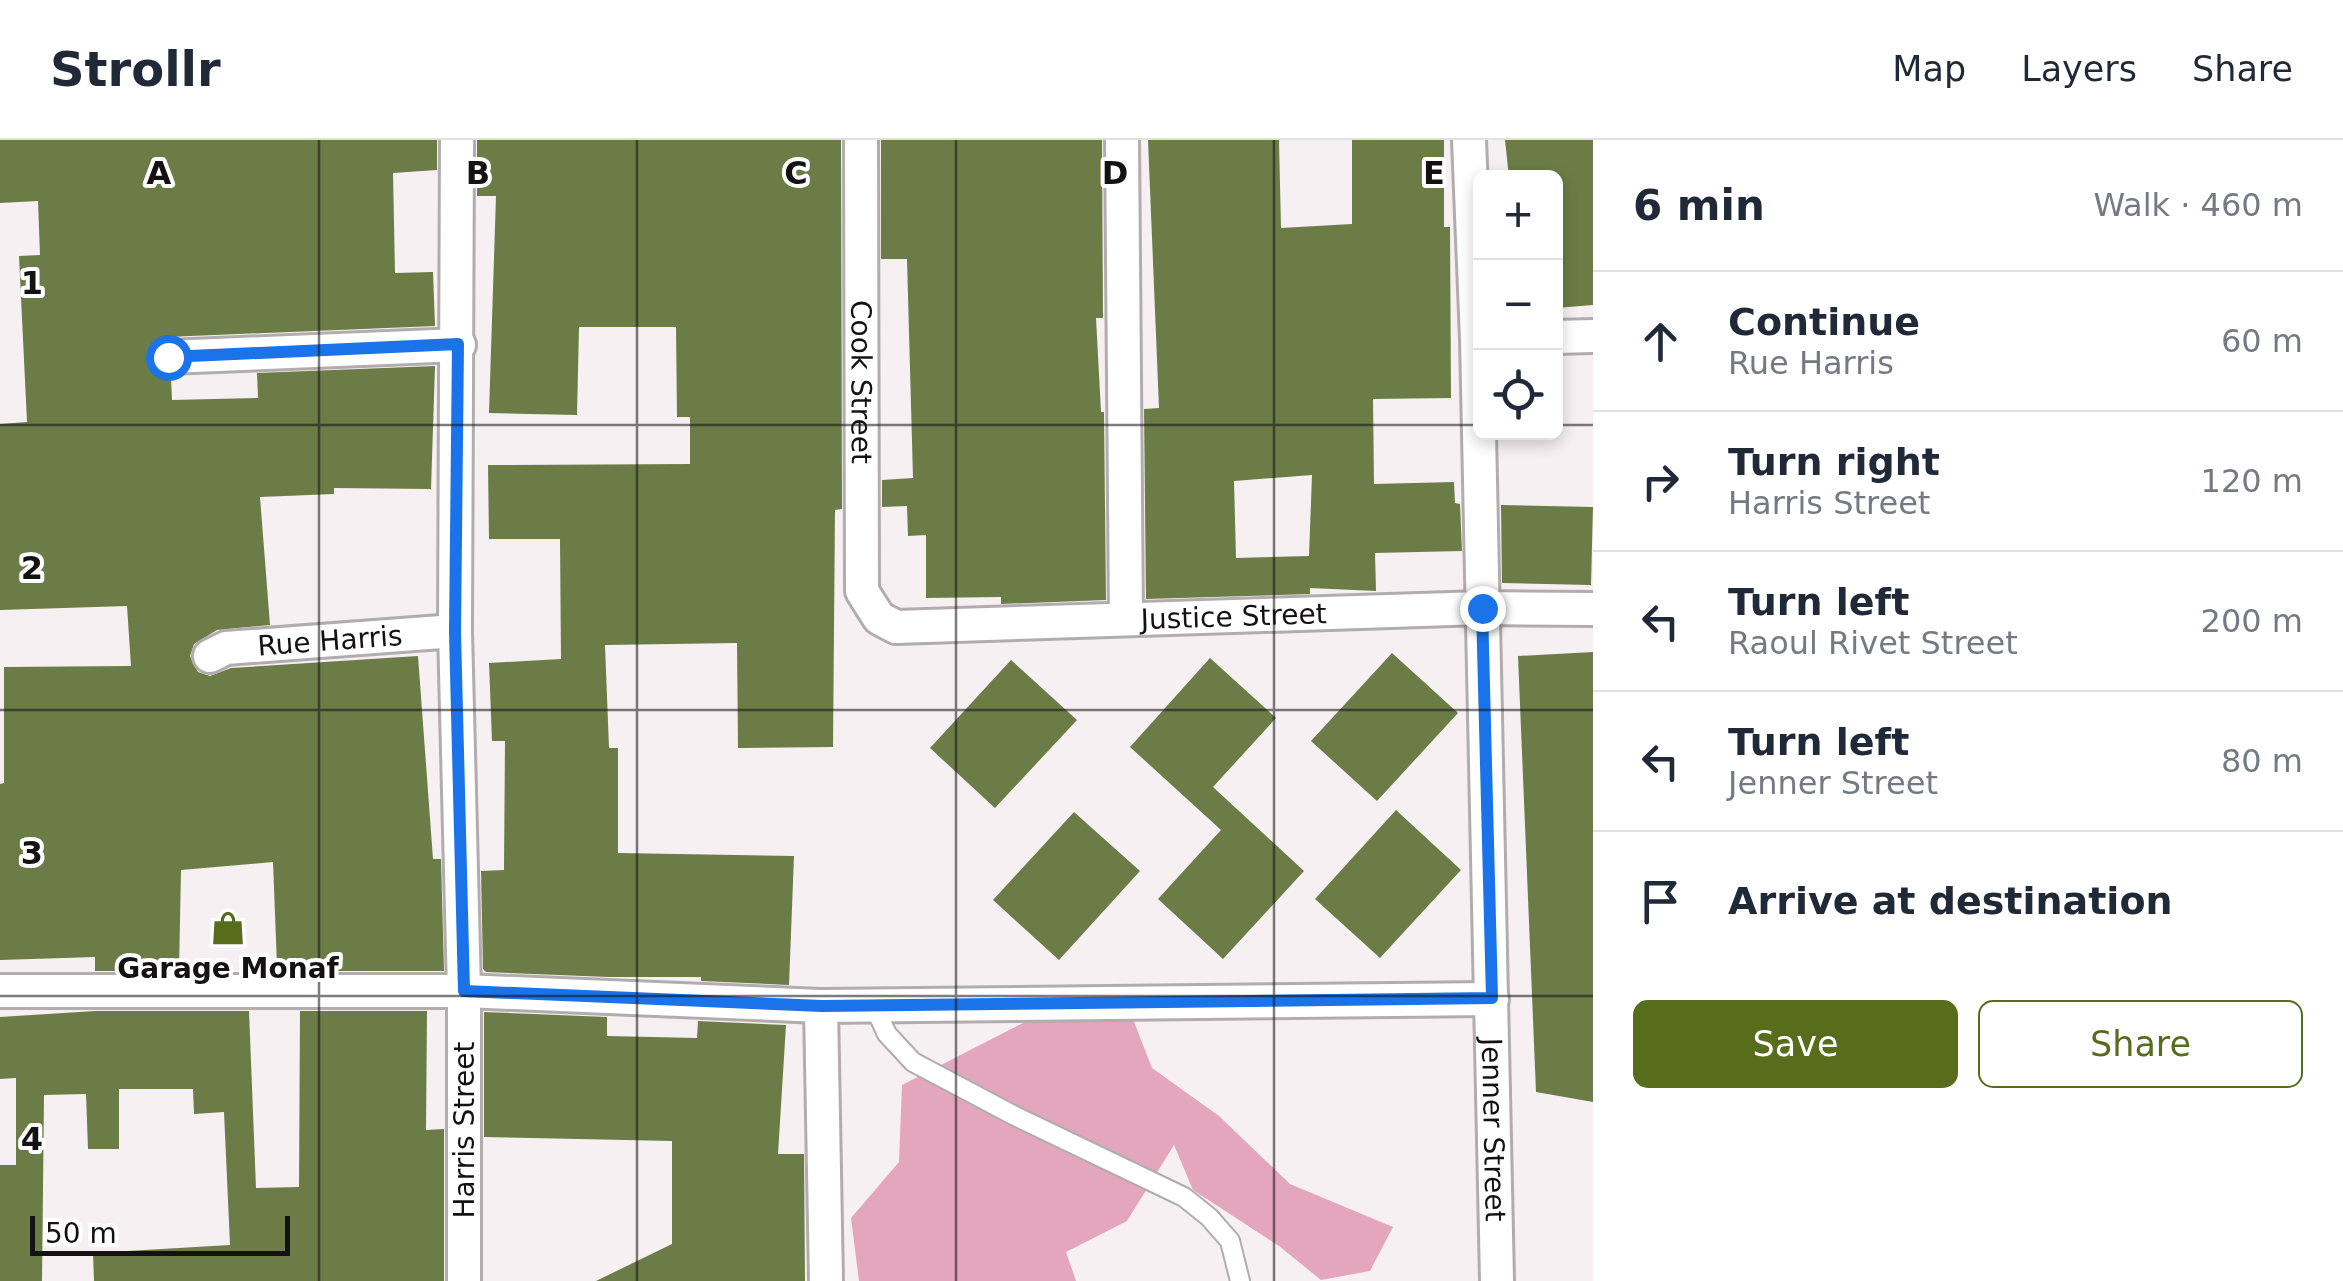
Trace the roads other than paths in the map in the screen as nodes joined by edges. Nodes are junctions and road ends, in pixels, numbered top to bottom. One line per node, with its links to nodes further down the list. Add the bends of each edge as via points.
1 (457, 140): 8 (street, Harris Street)
2 (862, 140): 13 (street, Cook Street, via 862,591)
3 (1122, 140): 14 (street)
4 (1469, 140): 5 (street, Jenner Street)
5 (1475, 260)
6 (1593, 336): 7 (street)
7 (1563, 337)
8 (458, 344): 10 (street); 15 (street, Harris Street)
9 (1479, 350): 11 (street, Jenner Street)
10 (168, 357)
11 (1482, 608): 12 (street, Justice Street); 14 (street, Justice Street); 19 (street, Jenner Street)
12 (1593, 609)
13 (879, 618): 14 (street, Justice Street, via 896,627 939,628)
14 (1126, 618)
15 (455, 632): 16 (street, Rue Harris, via 226,648); 18 (street, Harris Street)
16 (210, 656)
17 (0, 991): 18 (street)
18 (464, 991): 21 (street); 22 (street, Harris Street)
19 (1492, 998): 20 (street); 25 (street, Jenner Street)
20 (873, 1003): 21 (street); 24 (lane, via 887,1034 913,1062 1184,1196 1230,1241)
21 (822, 1006): 23 (street)
22 (464, 1281)
23 (826, 1281)
24 (1240, 1281)
25 (1497, 1281)

